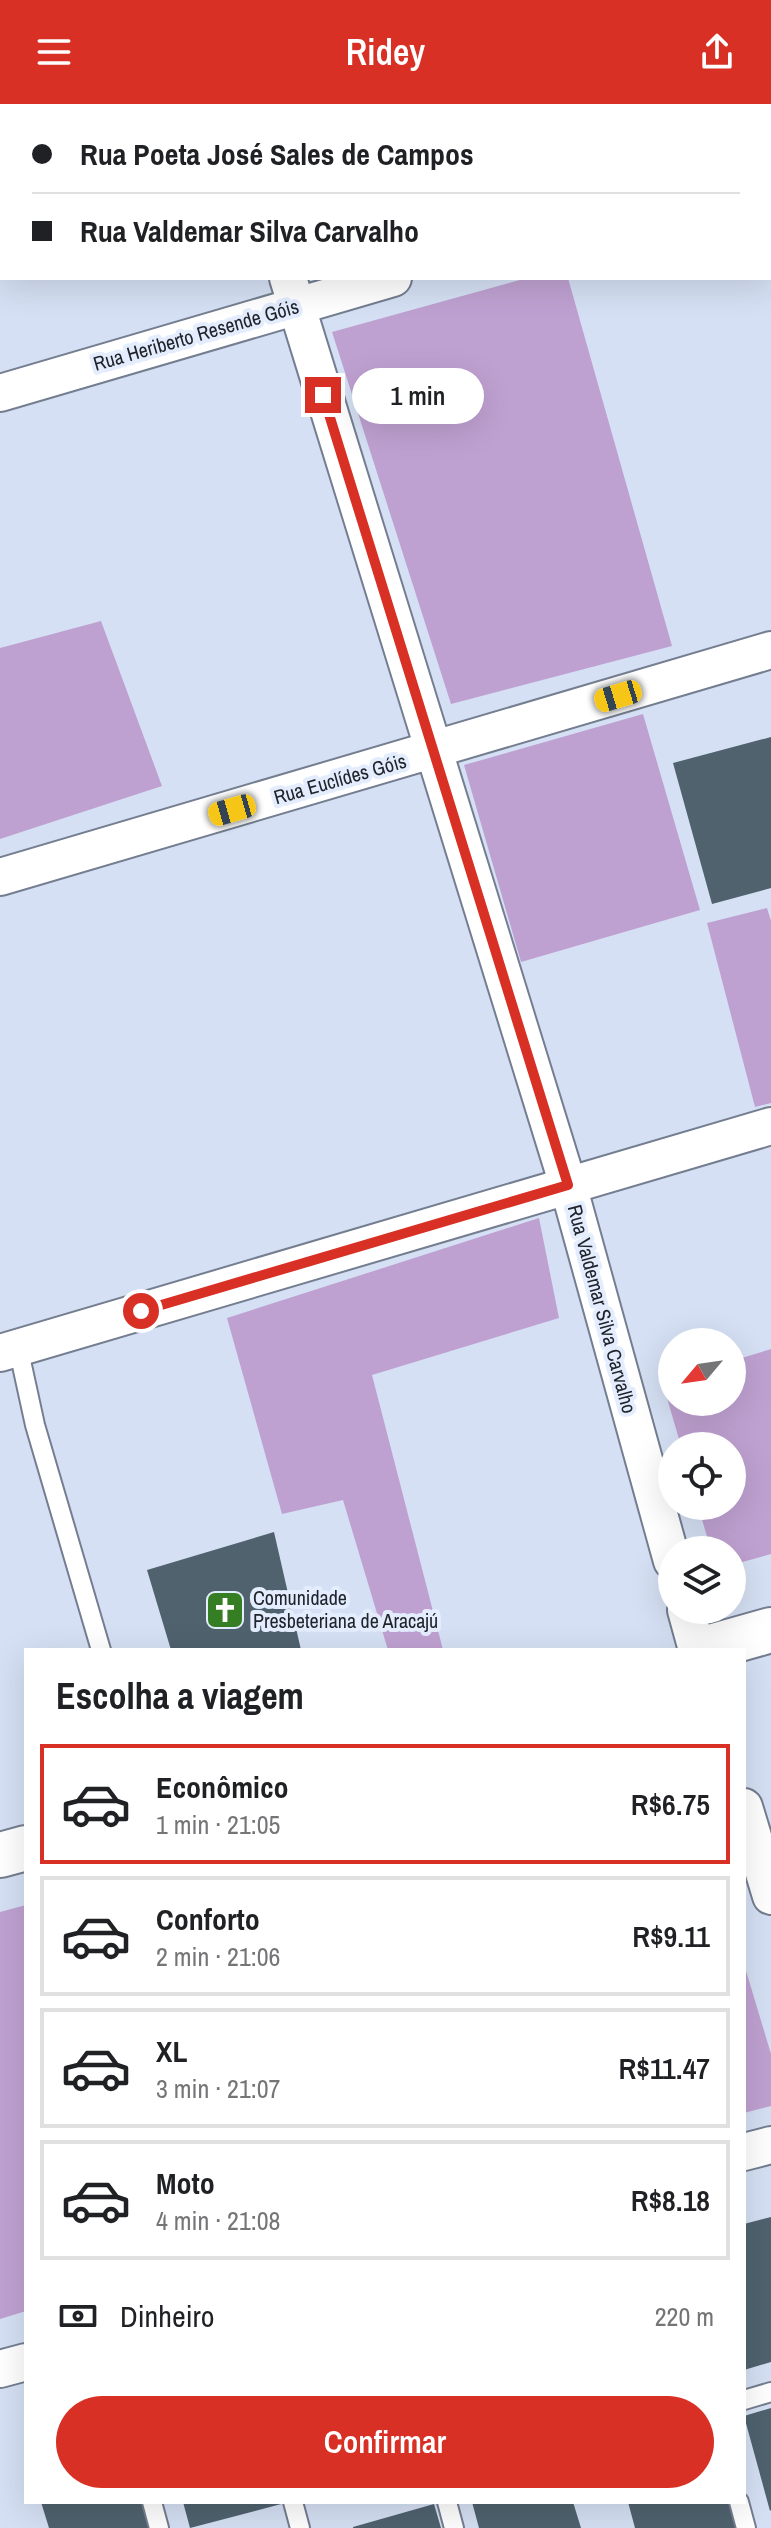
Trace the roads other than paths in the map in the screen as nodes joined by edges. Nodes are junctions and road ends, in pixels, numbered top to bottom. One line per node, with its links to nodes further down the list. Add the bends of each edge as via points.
1 (379, 280): 2 (street, Rua Heriberto Resende Góis)
2 (292, 292): 3 (street, Rua Heriberto Resende Góis); 5 (street, Rua Valdemar Silva Carvalho)
3 (0, 393)
4 (771, 650): 5 (street, Rua Euclídes Góis)
5 (435, 751): 6 (street, Rua Euclídes Góis); 8 (street, Rua Valdemar Silva Carvalho)
6 (0, 877)
7 (771, 1126): 8 (street)
8 (568, 1185): 9 (street); 10 (street, Rua Valdemar Silva Carvalho)
9 (9, 1350): 13 (lane)
10 (665, 1536)
11 (690, 1624): 14 (street)
12 (771, 1630): 15 (street)
13 (100, 1648)
14 (697, 1648)
15 (705, 1648)
16 (746, 1814): 19 (street)
17 (24, 1849): 18 (street)
18 (0, 1855)
19 (771, 1896)
20 (771, 2145): 21 (street)
21 (746, 2151)
22 (24, 2363): 23 (street)
23 (0, 2369)
24 (771, 2392): 25 (lane)
25 (746, 2399)
26 (153, 2504): 30 (lane)
27 (294, 2504): 31 (lane)
28 (448, 2504): 32 (lane)
29 (740, 2504): 33 (lane)
30 (159, 2528)
31 (300, 2528)
32 (454, 2528)
33 (746, 2528)

